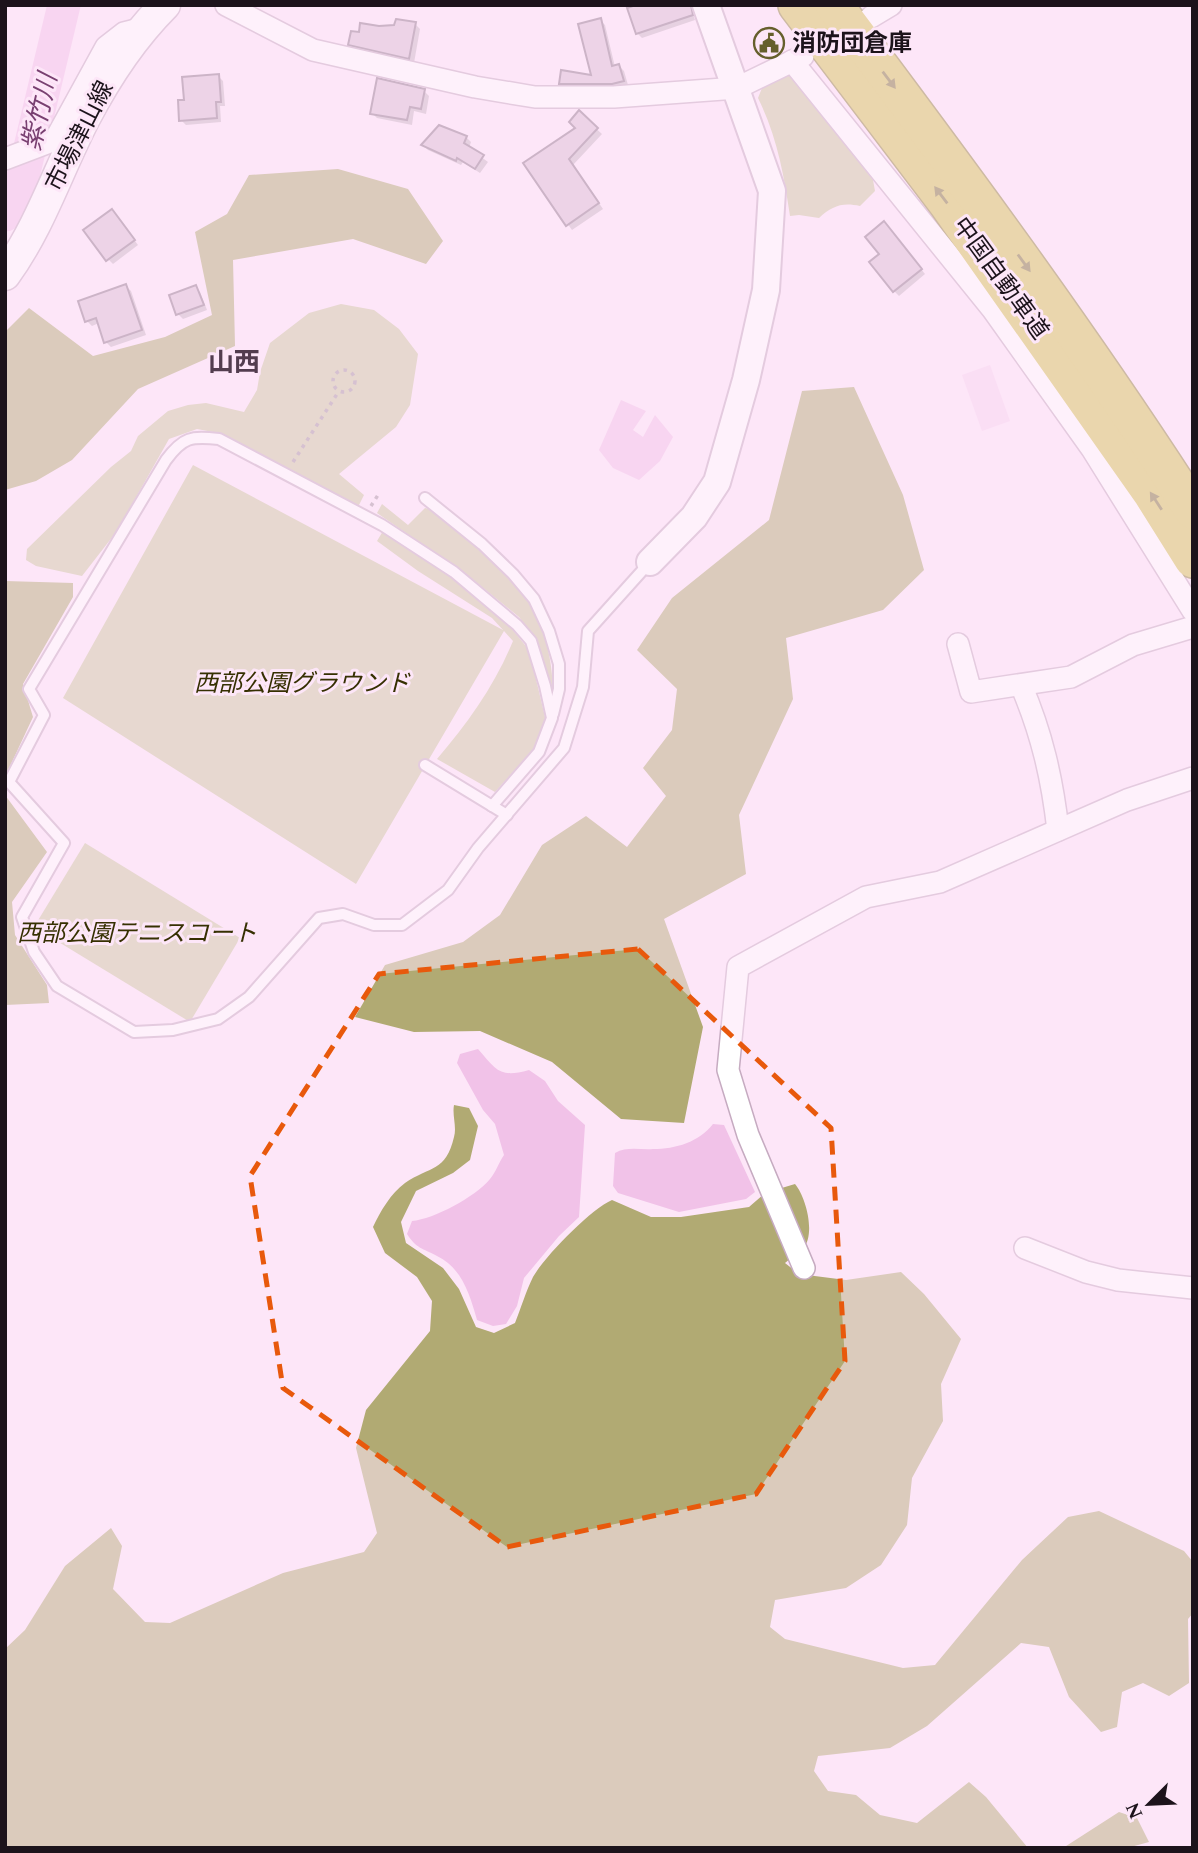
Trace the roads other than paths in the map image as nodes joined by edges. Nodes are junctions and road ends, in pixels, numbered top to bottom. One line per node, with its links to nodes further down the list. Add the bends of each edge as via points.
1 (165, 5): 8 (main road, 市場津山線)
2 (226, 5): 9 (street, via 313,50 535,97 614,97)
3 (706, 5): 9 (street)
4 (797, 5): 14 (highway, 中国自動車道, one-way to 4, via 979,248)
5 (834, 5): 13 (highway, 中国自動車道, one-way to 13, via 1071,328)
6 (891, 5): 7 (street)
7 (871, 17)
8 (142, 28): 10 (street, via 124,33 106,47 55,140); 11 (main road, 市場津山線, via 85,118 24,250)
9 (737, 88): 15 (street, via 772,191 766,290 717,482 694,517); 16 (street, via 798,58 993,310 1092,449)
10 (5, 159)
11 (5, 275)
12 (425, 498): 20 (lane, via 482,544 534,599 558,664 559,689)
13 (1193, 510)
14 (1193, 559)
15 (650, 562): 24 (lane, via 588,631 583,687 564,748)
16 (1193, 611)
17 (1193, 627): 19 (street, via 1133,645 1072,677)
18 (958, 644): 19 (street, via 971,692)
19 (1021, 685): 25 (street, via 1052,778)
20 (552, 718): 23 (lane, via 538,752); 24 (lane, via 531,640 454,572 382,525 219,439 196,436 178,444 166,460 29,689 44,715 9,782 64,843 22,917 33,952 57,986 134,1032 173,1030 218,1019 249,997 319,918 343,914 374,925 402,925 448,890)
21 (425, 765): 23 (lane)
22 (1193, 778): 25 (street)
23 (492, 806): 24 (lane)
24 (507, 815)
25 (1058, 830): 27 (street, via 940,882 866,897 738,967 728,1070 748,1135)
26 (1026, 1248): 28 (street, via 1118,1280)
27 (804, 1268)
28 (1193, 1288)

